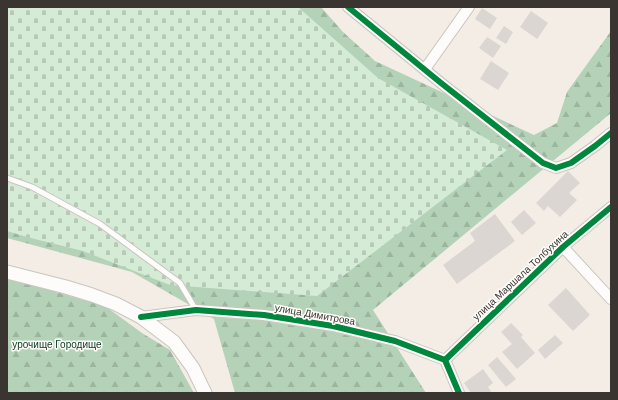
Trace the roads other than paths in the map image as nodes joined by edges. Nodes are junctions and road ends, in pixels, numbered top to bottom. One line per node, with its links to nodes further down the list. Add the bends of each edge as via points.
1 (348, 7): 3 (street)
2 (469, 7): 3 (street)
3 (424, 69): 4 (street, via 543,163 556,168 571,163)
4 (611, 133)
5 (7, 178): 10 (lane, via 32,187 100,224 180,283)
6 (611, 207): 7 (street, улица Маршала Толбухина)
7 (564, 247): 9 (street); 12 (street, улица Маршала Толбухина)
8 (7, 272): 11 (street, via 92,295)
9 (611, 299)
10 (196, 310): 11 (street, улица Димитрова); 12 (street, улица Димитрова, via 264,315 333,326 395,341)
11 (141, 317): 13 (street, via 174,342 194,368)
12 (445, 360): 14 (street)
13 (205, 393)
14 (459, 393)

